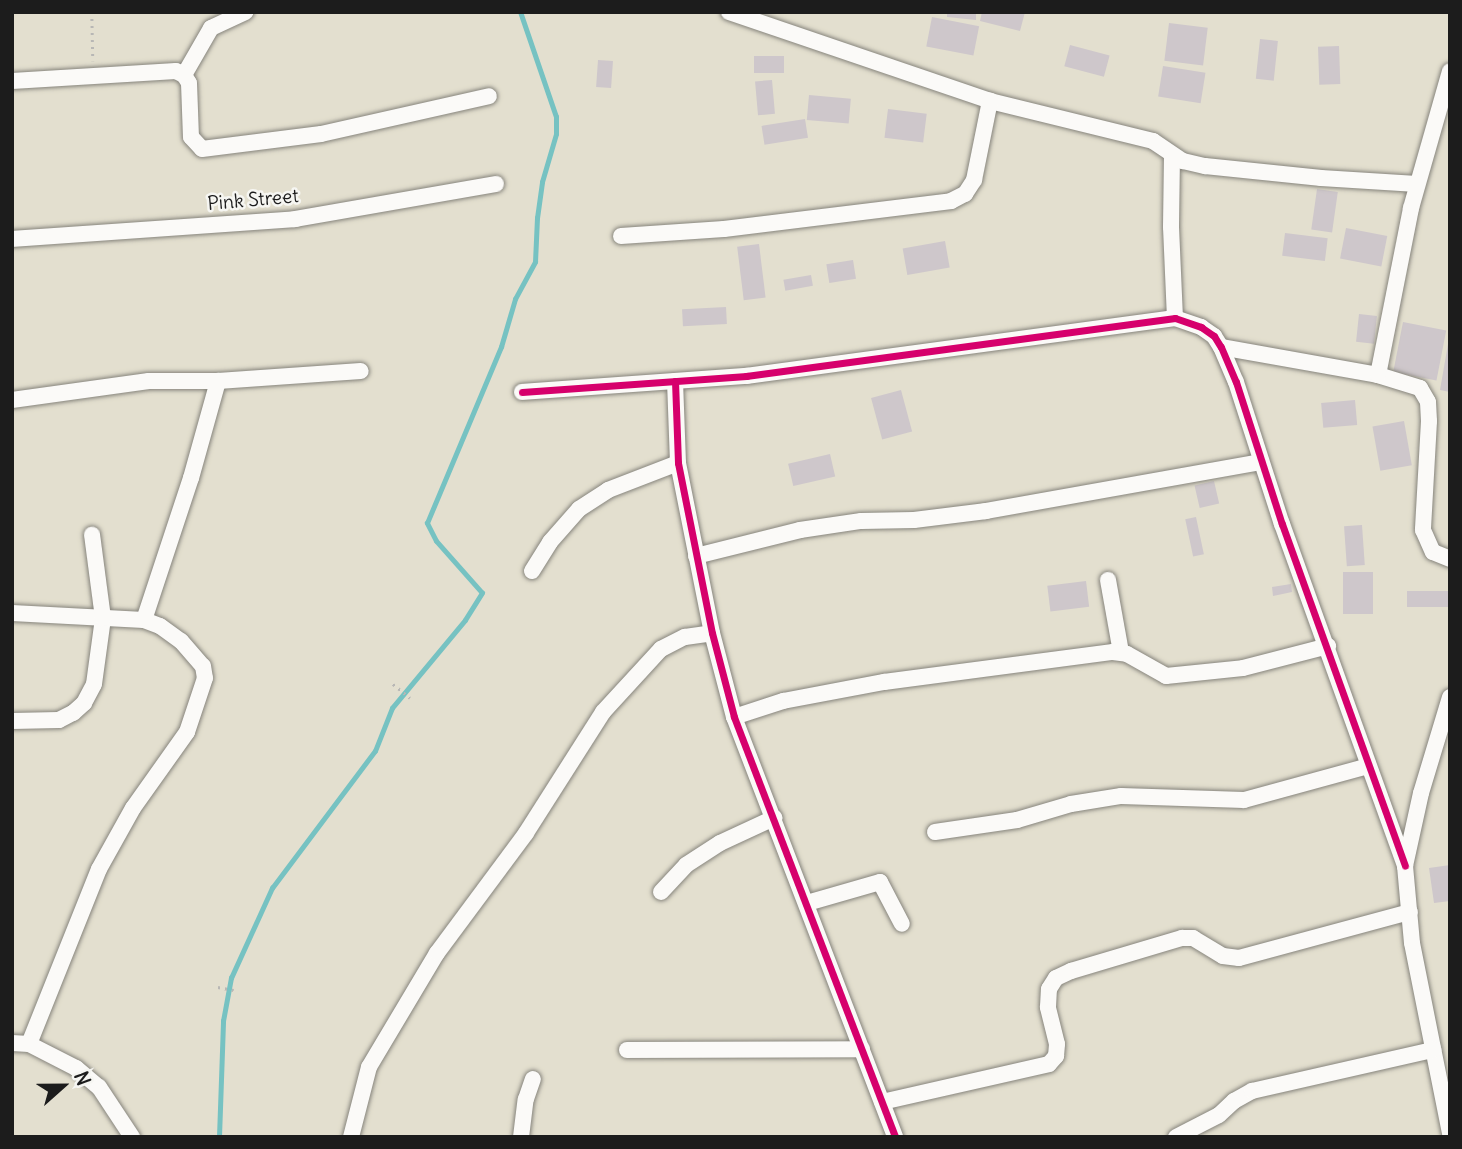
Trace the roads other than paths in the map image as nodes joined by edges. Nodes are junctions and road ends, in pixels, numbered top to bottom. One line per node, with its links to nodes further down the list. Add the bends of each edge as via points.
1 (245, 12): 4 (street, via 211,28)
2 (729, 12): 7 (street)
3 (1450, 71): 10 (street)
4 (184, 75): 5 (street, via 164,71); 6 (street, via 189,83 191,137 202,149 321,134)
5 (12, 81)
6 (489, 96)
7 (990, 101): 8 (street, via 1140,137); 11 (street, via 974,180 965,194 951,201 723,229)
8 (1172, 155): 10 (street, via 1205,166); 13 (street)
9 (496, 184): 12 (street, Pink Street, via 295,219)
10 (1418, 184): 16 (street)
11 (621, 236)
12 (12, 239)
13 (1175, 318): 14 (street, via 1201,327); 18 (street, via 746,376)
14 (1221, 347): 16 (street); 21 (street)
15 (362, 371): 17 (street)
16 (1378, 375): 25 (street, via 1411,384 1425,394 1429,421 1423,530 1433,552)
17 (218, 381): 20 (street, via 149,381); 30 (street)
18 (675, 381): 19 (street); 22 (street)
19 (522, 392)
20 (12, 400)
21 (1261, 462): 24 (street, via 986,511 800,530); 32 (street)
22 (678, 463): 24 (street); 26 (street, via 608,490 579,509)
23 (92, 535): 29 (street)
24 (696, 556): 31 (street)
25 (1450, 559)
26 (532, 571)
27 (1108, 580): 33 (street)
28 (12, 613): 29 (street)
29 (103, 618): 30 (street); 36 (street, via 94,684 84,703 59,720)
30 (144, 620): 46 (street, via 160,626 195,655 205,678 202,696 187,732 133,808 99,869)
31 (712, 633): 35 (street); 54 (street, via 685,637 662,649 603,712 526,833 437,953 369,1067)
32 (1328, 646): 33 (street, via 1243,667 1166,676); 37 (street)
33 (1121, 652): 35 (street, via 884,682 783,701)
34 (1450, 697): 40 (street)
35 (734, 717): 38 (street)
36 (12, 721)
37 (1368, 766): 39 (street, via 1244,800 1121,796 1017,820); 40 (street)
38 (774, 818): 41 (street, via 686,865); 42 (street)
39 (935, 832)
40 (1405, 866): 43 (street)
41 (661, 892)
42 (807, 903): 44 (street, via 880,882); 47 (street)
43 (1410, 912): 49 (street); 51 (street, via 1239,958 1182,938 1071,971 1056,978 1049,989 1048,1007 1057,1044 1049,1065)
44 (902, 924)
45 (12, 1043): 46 (street)
46 (29, 1044): 53 (street, via 76,1068 99,1087)
47 (862, 1049): 48 (street); 51 (street)
48 (627, 1050)
49 (1433, 1050): 52 (street); 57 (street, via 1252,1091)
50 (533, 1079): 55 (street)
51 (882, 1102): 56 (street)
52 (1450, 1134)
53 (132, 1137)
54 (351, 1137)
55 (521, 1137)
56 (895, 1137)
57 (1176, 1137)

